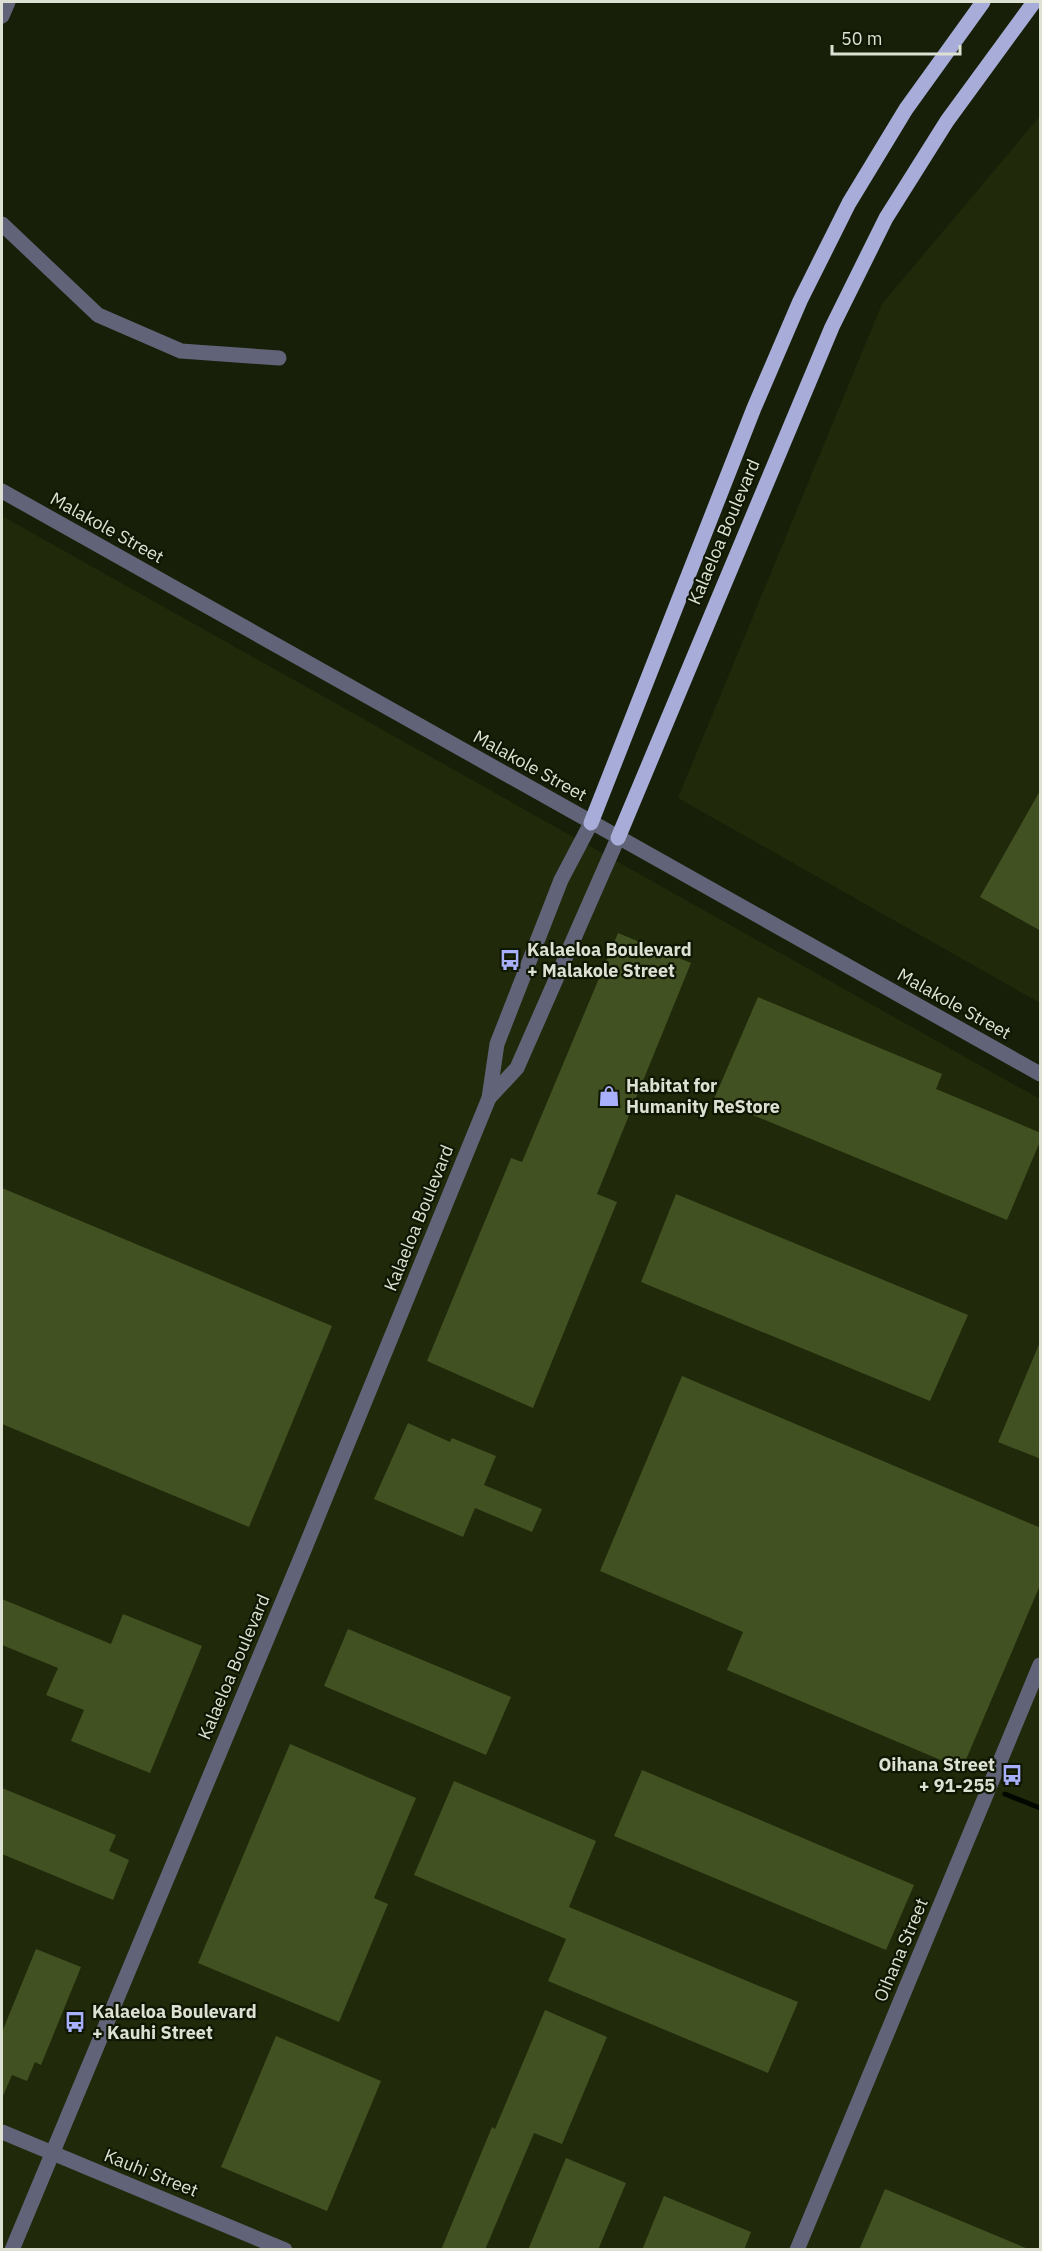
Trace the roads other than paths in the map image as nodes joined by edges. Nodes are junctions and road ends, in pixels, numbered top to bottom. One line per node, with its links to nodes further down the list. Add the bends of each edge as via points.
1 (8, 2): 4 (street)
2 (983, 2): 8 (main road, Kalaeloa Boulevard, via 906,109 849,203 800,302 754,408)
3 (1034, 2): 9 (main road, Kalaeloa Boulevard, via 947,121 886,218 832,327)
4 (2, 16)
5 (2, 224): 6 (street, via 98,315 181,351)
6 (279, 358)
7 (2, 491): 8 (street, Malakole Street)
8 (591, 823): 9 (street, Malakole Street); 11 (street, Kalaeloa Boulevard, via 561,880 497,1044)
9 (618, 838): 10 (street, Malakole Street); 11 (street, Kalaeloa Boulevard, via 517,1068)
10 (1041, 1074)
11 (489, 1098): 14 (street, Kalaeloa Boulevard)
12 (1041, 1665): 17 (street, Oihana Street)
13 (2, 2132): 14 (street, Kauhi Street)
14 (53, 2153): 15 (street, Kalaeloa Boulevard); 16 (street, Kauhi Street)
15 (12, 2250)
16 (285, 2250)
17 (797, 2250)

